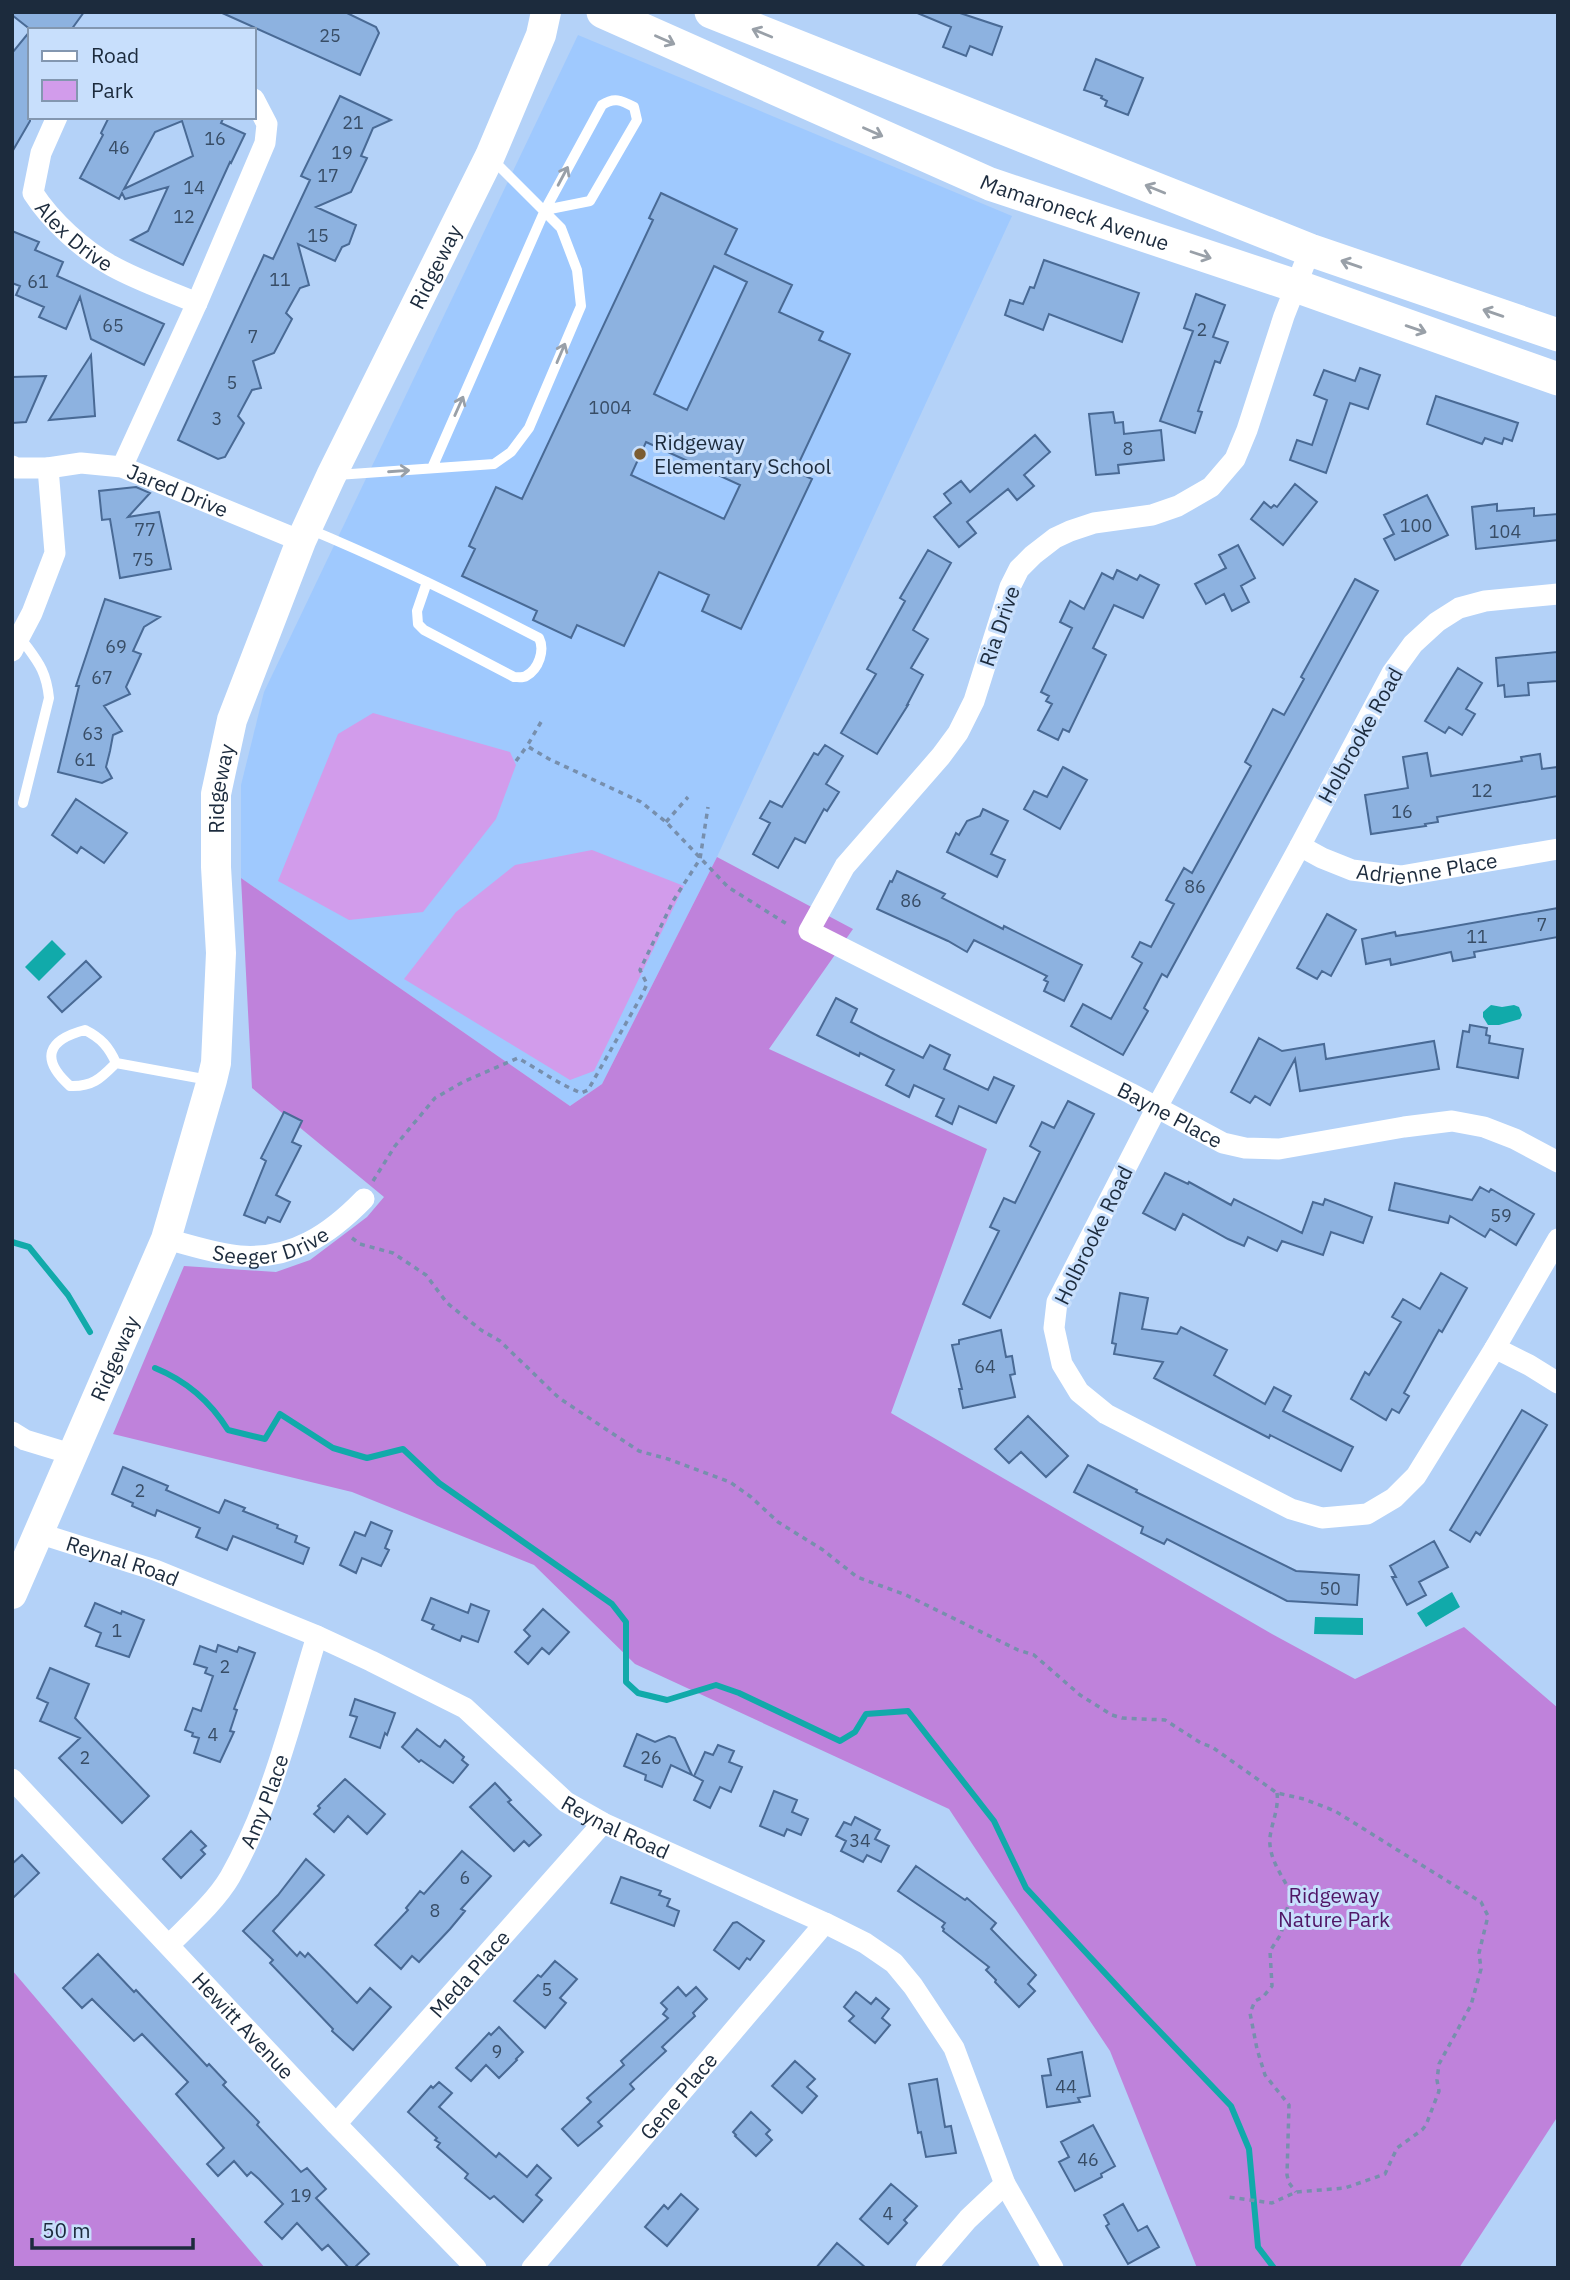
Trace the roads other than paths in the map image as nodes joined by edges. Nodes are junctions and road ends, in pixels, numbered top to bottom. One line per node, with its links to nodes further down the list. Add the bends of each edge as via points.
1 (546, 12): 6 (street, Ridgeway, via 541,35)
2 (603, 12): 9 (main road, Mamaroneck Avenue, one-way to 9, via 990,184)
3 (711, 12): 8 (main road, one-way to 3)
4 (256, 103): 10 (street, via 267,124 265,144)
5 (56, 119): 10 (street, Alex Drive, via 41,153 33,194 40,204 62,229 111,266)
6 (490, 156): 7 (lane); 17 (street, Ridgeway)
7 (545, 210): 7 (lane, one-way to 7, via 602,105 619,99 634,107 637,120 590,201); 16 (lane, one-way to 7); 16 (lane, one-way to 7, via 494,464 511,452 529,428 580,306 577,270 561,228)
8 (1310, 250): 9 (street, Ria Drive); 11 (main road, one-way to 8)
9 (1296, 286): 12 (main road, Mamaroneck Avenue, one-way to 12); 25 (street, Ria Drive, via 1235,459 1211,487 1178,506 1070,531 1019,569 974,701 958,733 845,866)
10 (197, 303): 14 (street)
11 (1558, 335)
12 (1558, 379)
13 (12, 467): 15 (street, Jared Drive)
14 (122, 467): 15 (street, Jared Drive, via 81,463); 18 (street, Jared Drive)
15 (48, 468): 21 (street, via 55,553)
16 (432, 468): 17 (lane, one-way to 16)
17 (331, 476): 18 (street, Ridgeway)
18 (304, 534): 19 (lane); 27 (street, Ridgeway, via 232,720 216,794 221,953)
19 (427, 582): 19 (lane, via 539,638 543,645 535,667 526,676 514,677 424,630 418,624 417,611)
20 (1558, 594): 23 (street, Holbrooke Road, via 1459,608 1413,644 1392,673)
21 (16, 644): 22 (lane, via 43,670 48,698)
22 (23, 803)
23 (1300, 846): 24 (street, Adrienne Place, via 1352,870 1401,876); 28 (street, Holbrooke Road)
24 (1558, 849)
25 (808, 931): 28 (street, Bayne Place)
26 (116, 1063): 26 (lane, via 85,1087 70,1086 50,1061 54,1047 65,1035 85,1030 109,1048); 27 (lane)
27 (212, 1080): 31 (street, Ridgeway)
28 (1157, 1107): 29 (street, Bayne Place, via 1223,1143 1245,1149 1279,1149 1452,1121 1484,1127); 33 (street, Holbrooke Road, via 1058,1302 1054,1328 1062,1364 1080,1392 1106,1414 1291,1510 1322,1518 1367,1514 1394,1498 1416,1476)
29 (1558, 1162)
30 (364, 1199): 31 (street, Seeger Drive, via 312,1241 276,1256 239,1256)
31 (166, 1239): 36 (street, Ridgeway)
32 (1558, 1239): 33 (street, Holbrooke Road)
33 (1495, 1348): 34 (street)
34 (1558, 1383)
35 (12, 1432): 36 (street)
36 (71, 1454): 37 (street, Ridgeway)
37 (38, 1533): 38 (street, Ridgeway); 39 (street, Reynal Road, via 155,1570)
38 (12, 1594)
39 (317, 1636): 41 (street, Reynal Road, via 465,1708 566,1802); 43 (street, Amy Place, via 251,1835 229,1880)
40 (12, 1779): 43 (street, Hewitt Avenue)
41 (603, 1823): 42 (street, Reynal Road); 44 (street, Meda Place)
42 (825, 1923): 45 (street, Reynal Road, via 894,1962 913,1986 954,2048); 47 (street, Gene Place)
43 (169, 1945): 44 (street, Hewitt Avenue)
44 (336, 2124): 46 (street, Hewitt Avenue)
45 (1006, 2185): 48 (street, via 968,2219); 49 (street, Reynal Road)
46 (476, 2268)
47 (532, 2268)
48 (926, 2268)
49 (1053, 2268)

